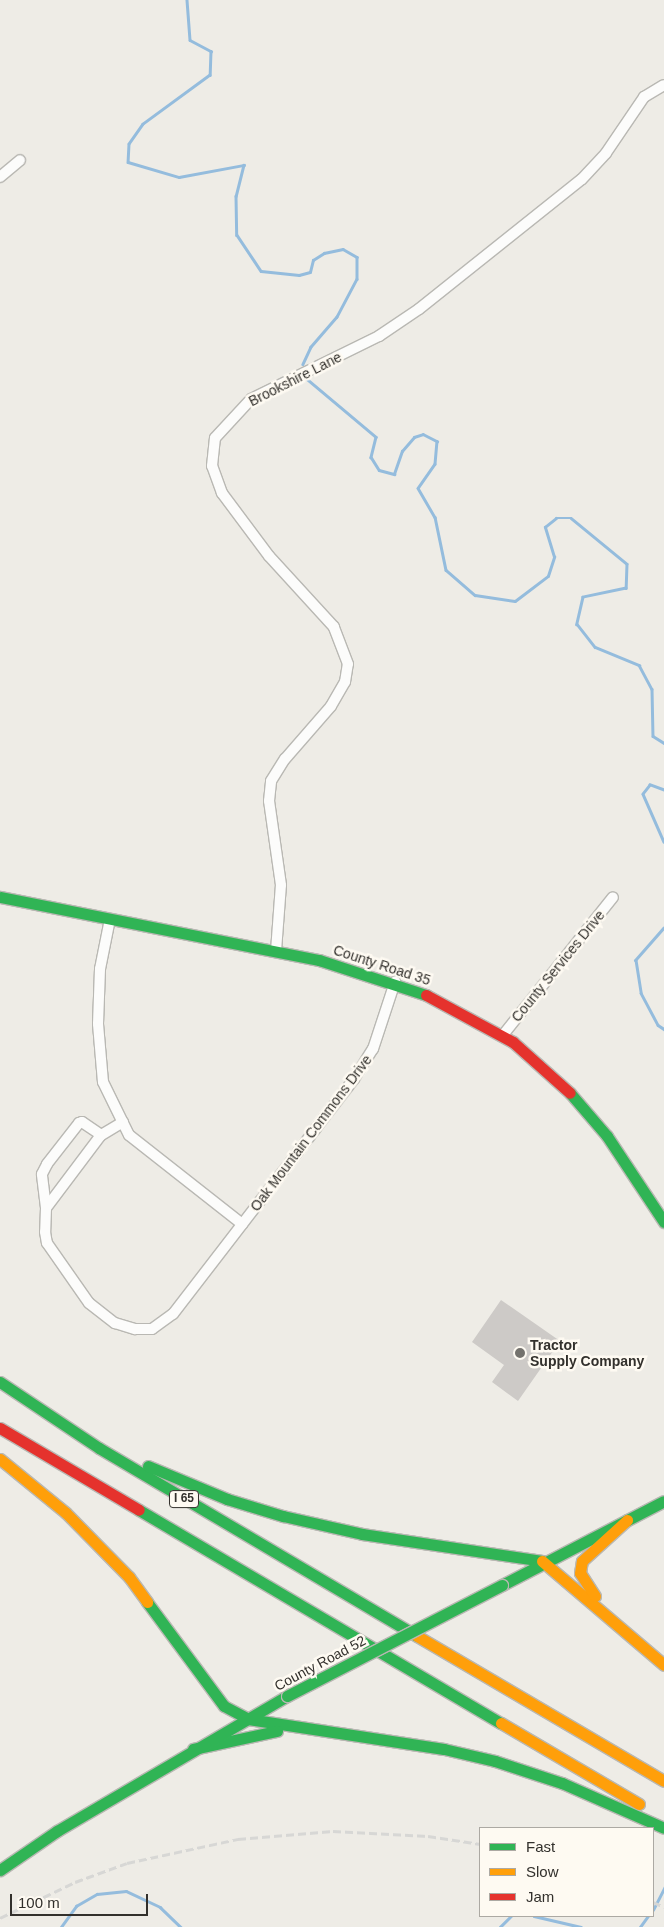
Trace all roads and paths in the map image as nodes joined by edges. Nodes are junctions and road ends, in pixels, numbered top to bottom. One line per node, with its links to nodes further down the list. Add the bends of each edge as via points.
1 (664, 85): 7 (street, Brookshire Lane, via 644,97 606,153 582,179 434,298 379,336 252,399 216,438 212,466 222,493 264,550 334,627 348,664 345,682 331,706 285,759 271,781 269,801 281,885)
2 (20, 160): 3 (street)
3 (0, 177)
4 (0, 897): 6 (main road, County Road 35)
5 (613, 897): 9 (street, County Services Drive)
6 (110, 919): 7 (main road, County Road 35); 10 (street, via 100,970 98,1024 103,1082)
7 (276, 951): 8 (main road, County Road 35)
8 (394, 982): 9 (main road, County Road 35, via 438,1000); 14 (street, Oak Mountain Commons Drive, via 373,1049)
9 (503, 1035): 13 (main road, County Road 35, via 528,1053 575,1097)
10 (122, 1122): 11 (street); 14 (street, via 129,1135)
11 (101, 1135): 12 (street); 12 (street, Oak Mountain Commons Drive, via 79,1123 47,1164 42,1174)
12 (46, 1208): 14 (street, Oak Mountain Commons Drive, via 47,1243 78,1288 89,1303 115,1323 135,1330 152,1329 166,1322)
13 (664, 1222)
14 (242, 1224)
15 (0, 1382): 16 (main road, I 65)
16 (28, 1402): 21 (main road, via 140,1462 255,1508 362,1534); 26 (main road, I 65, via 186,1500)
17 (0, 1428): 27 (main road, I 65)
18 (0, 1459): 23 (main road, via 101,1546 139,1590 224,1706)
19 (664, 1501): 20 (main road, County Road 52)
20 (626, 1520): 21 (main road, County Road 52); 22 (main road, via 582,1561 580,1574 589,1590)
21 (544, 1561): 22 (main road); 23 (main road, County Road 52, bridge)
22 (662, 1663)
23 (248, 1719): 24 (main road); 25 (main road, County Road 52)
24 (296, 1729): 25 (main road, via 242,1736); 28 (main road, via 444,1749 495,1761 562,1783)
25 (193, 1749): 29 (main road, County Road 52)
26 (664, 1781)
27 (664, 1819)
28 (664, 1828)
29 (0, 1870)

